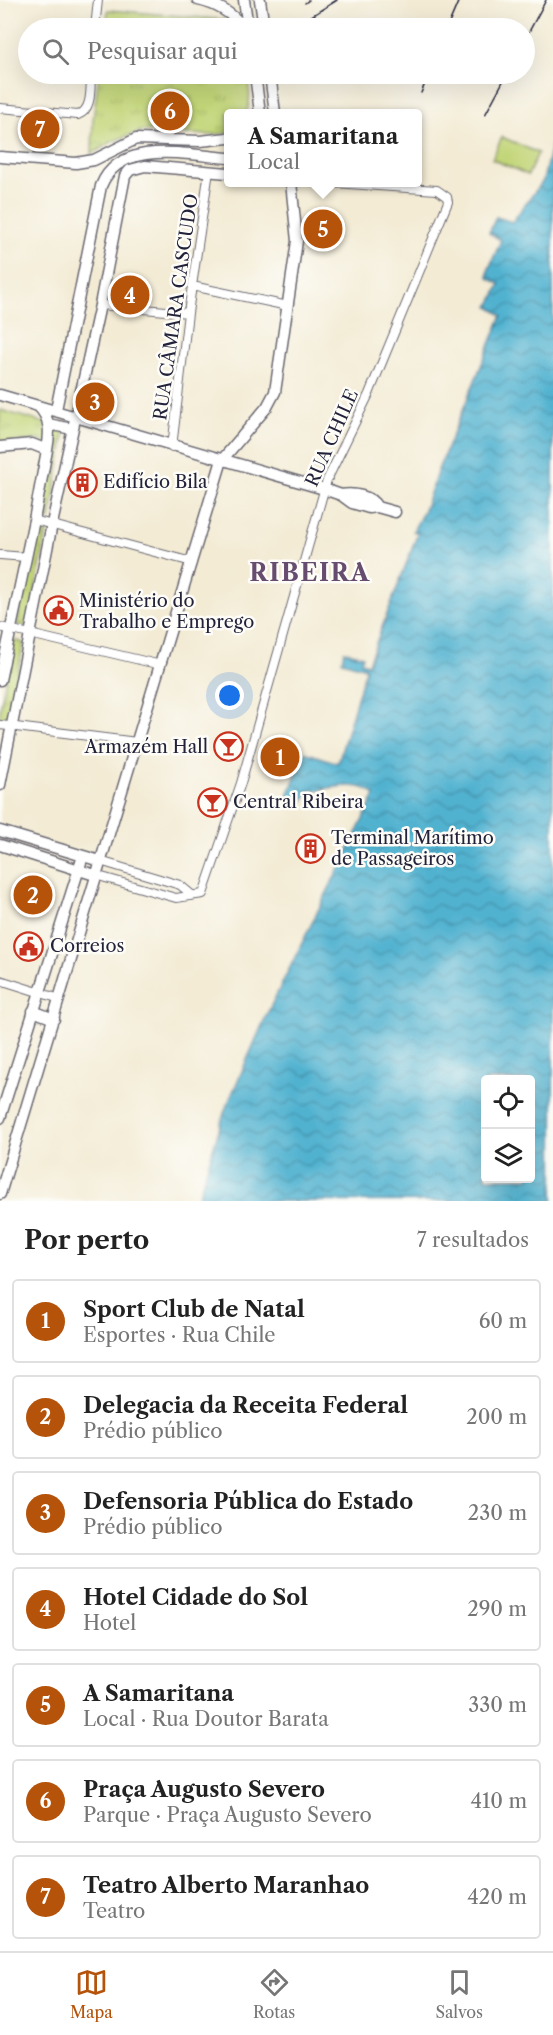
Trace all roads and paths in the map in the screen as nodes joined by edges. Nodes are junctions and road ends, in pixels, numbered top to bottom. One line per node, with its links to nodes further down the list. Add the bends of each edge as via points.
1 (98, 0): 5 (street)
2 (198, 0): 6 (street)
3 (243, 0): 7 (street)
4 (260, 0): 8 (street)
5 (96, 18)
6 (234, 18)
7 (245, 18)
8 (263, 18)
9 (90, 84): 13 (street, via 88,108 78,115)
10 (256, 84): 12 (street)
11 (271, 84): 16 (street)
12 (258, 96): 14 (street); 15 (street)
13 (0, 108)
14 (253, 109)
15 (259, 109)
16 (274, 109)
17 (224, 138): 18 (street, via 136,139 88,162 76,163)
18 (0, 157)
19 (224, 158): 30 (street, via 160,153 129,157 109,172 101,186)
20 (209, 171): 21 (street); 24 (street, RUA CÂMARA CASCUDO); 25 (street, via 145,166 130,170 125,176)
21 (224, 172)
22 (291, 187): 26 (street, via 297,241)
23 (386, 187): 38 (street, RUA CHILE, via 437,190 448,202 369,393)
24 (192, 286): 26 (street); 27 (street, RUA CÂMARA CASCUDO)
25 (100, 305): 27 (street); 31 (street)
26 (288, 306): 37 (street, via 272,400)
27 (188, 313): 35 (street, RUA CÂMARA CASCUDO)
28 (0, 395): 29 (street)
29 (38, 406): 30 (street); 32 (street)
30 (56, 410): 31 (street)
31 (75, 416): 33 (street); 35 (street)
32 (48, 424): 33 (street); 36 (street)
33 (72, 429): 41 (street)
34 (0, 447): 36 (street, via 33,444)
35 (172, 447): 37 (street)
36 (44, 448): 40 (street)
37 (222, 460): 38 (street); 44 (street)
38 (324, 489): 39 (street, via 341,495 355,494); 58 (street, RUA CHILE, via 242,783 203,894)
39 (395, 512)
40 (34, 520): 41 (street); 43 (street)
41 (52, 524): 44 (street); 46 (street)
42 (0, 555): 43 (street)
43 (26, 557): 45 (street)
44 (192, 562): 47 (street)
45 (5, 628): 46 (street); 48 (street)
46 (30, 634): 47 (street); 49 (street)
47 (161, 665): 50 (street)
48 (0, 680)
49 (6, 726): 50 (street); 51 (street)
50 (137, 742): 55 (street)
51 (0, 785)
52 (0, 831): 54 (street)
53 (0, 844): 56 (street)
54 (83, 856): 55 (street); 56 (street)
55 (100, 861): 57 (street); 58 (street, via 180,885)
56 (78, 870): 57 (street); 60 (street)
57 (95, 875): 58 (street, via 176,898); 61 (street)
58 (192, 895)
59 (0, 980): 60 (street)
60 (39, 992): 61 (street); 62 (street)
61 (60, 999): 63 (street)
62 (33, 1011): 63 (street); 64 (street)
63 (54, 1019): 65 (street)
64 (0, 1118): 65 (street)
65 (20, 1125): 66 (street)
66 (2, 1181): 67 (street)
67 (0, 1194)

